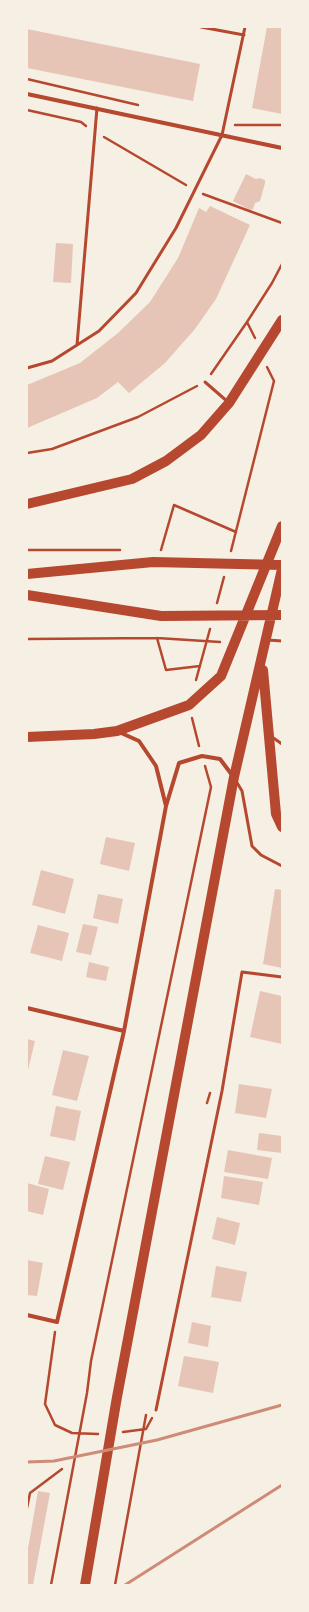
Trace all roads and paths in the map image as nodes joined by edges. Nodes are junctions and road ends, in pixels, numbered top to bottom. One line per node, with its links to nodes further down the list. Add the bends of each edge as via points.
1 (201, 27): 3 (lane)
2 (245, 27): 3 (lane)
3 (244, 35): 10 (lane)
4 (27, 79): 6 (path)
5 (27, 94): 7 (street)
6 (141, 106)
7 (97, 108): 11 (lane); 12 (street)
8 (27, 110): 11 (path, via 81,122)
9 (282, 125): 10 (path)
10 (224, 126): 12 (lane)
11 (96, 132): 14 (path); 19 (lane)
12 (222, 135): 13 (street); 14 (lane)
13 (282, 148)
14 (194, 191): 15 (path); 19 (lane, via 176,228 136,293 99,331)
15 (282, 223)
16 (282, 264): 18 (path)
17 (282, 320): 20 (main road)
18 (247, 322): 20 (path); 22 (path)
19 (77, 345): 21 (lane, via 52,361)
20 (262, 354): 23 (main road); 27 (path, via 274,382)
21 (27, 368)
22 (205, 382): 23 (lane); 24 (path, via 138,417 52,449)
23 (229, 403): 25 (main road, via 201,435 166,461 132,479)
24 (27, 454)
25 (27, 504)
26 (282, 526): 45 (main road, via 221,676)
27 (236, 532): 30 (path, via 174,505 161,550); 31 (path)
28 (27, 550): 29 (path)
29 (122, 550)
30 (153, 550)
31 (230, 554)
32 (282, 565): 35 (main road, via 153,562)
33 (226, 569): 37 (path)
34 (282, 569): 41 (main road)
35 (27, 574)
36 (27, 595): 38 (main road, via 161,616)
37 (216, 606)
38 (282, 615)
39 (212, 621): 44 (path)
40 (27, 639): 44 (path, via 157,638 166,670)
41 (266, 640): 42 (lane); 43 (main road)
42 (282, 641)
43 (262, 660): 47 (main road); 51 (main road)
44 (200, 666): 45 (path)
45 (189, 705): 46 (main road); 50 (path)
46 (117, 731): 48 (main road); 52 (street, via 139,741 156,766)
47 (267, 735): 49 (lane); 53 (main road, via 276,814)
48 (27, 737)
49 (282, 744)
50 (202, 756): 51 (street, via 220,760); 52 (street, via 179,763); 66 (path, via 212,787 92,1353)
51 (234, 777): 54 (lane, via 242,790 252,846 261,855); 67 (main road, via 117,1397)
52 (166, 806): 57 (street)
53 (282, 827)
54 (282, 866)
55 (282, 977): 60 (lane, via 242,972 222,1090)
56 (27, 1008): 57 (street)
57 (124, 1031): 59 (street)
58 (27, 1315): 59 (street)
59 (57, 1322): 63 (path, via 45,1404 55,1425 72,1433)
60 (156, 1410): 62 (path, via 146,1429)
61 (147, 1413): 68 (path)
62 (116, 1432)
63 (102, 1434)
64 (62, 1469): 65 (path, via 30,1493)
65 (27, 1508)
66 (51, 1585)
67 (85, 1585)
68 (115, 1585)

